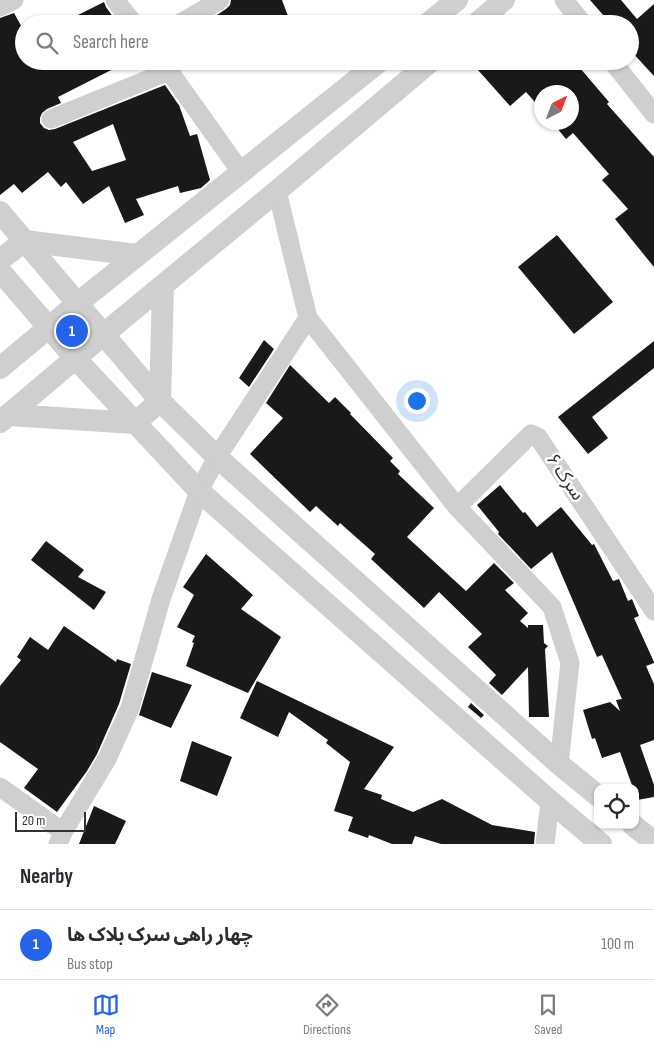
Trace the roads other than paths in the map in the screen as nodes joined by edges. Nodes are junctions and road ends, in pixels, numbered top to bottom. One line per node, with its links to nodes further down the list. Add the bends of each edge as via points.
1 (14, 0): 7 (street)
2 (115, 0): 8 (street)
3 (220, 0): 9 (street)
4 (457, 0): 10 (street)
5 (504, 0): 11 (street)
6 (564, 0): 12 (street)
7 (0, 7)
8 (127, 15)
9 (194, 15)
10 (438, 15)
11 (486, 15)
12 (576, 15)
13 (156, 70): 19 (street)
14 (168, 70): 20 (street)
15 (369, 70): 20 (street)
16 (420, 70): 21 (street)
17 (619, 70): 18 (street)
18 (654, 114)
19 (51, 118)
20 (241, 172): 24 (street)
21 (277, 191): 27 (street); 29 (street)
22 (0, 212): 23 (street)
23 (24, 241): 24 (street); 25 (street); 28 (street)
24 (137, 255): 28 (street)
25 (0, 260)
26 (0, 271): 30 (street)
27 (163, 286): 31 (street); 34 (street)
28 (78, 303): 30 (street); 31 (street)
29 (308, 318): 37 (street); 39 (street)
30 (48, 328): 32 (street); 33 (street)
31 (104, 334): 32 (street); 34 (street)
32 (75, 358): 35 (street); 36 (street)
33 (0, 368)
34 (160, 401): 36 (street); 37 (street)
35 (5, 418): 36 (street)
36 (135, 423): 38 (street)
37 (216, 457): 38 (street); 41 (street)
38 (199, 491): 44 (street); 46 (street, via 161,599 130,708 107,758)
39 (457, 507): 40 (street, سرک ۶, via 530,434 538,437); 41 (street, via 552,607 570,663)
40 (654, 612)
41 (559, 764): 43 (street)
42 (0, 787): 46 (street)
43 (594, 793)
44 (550, 801): 48 (street); 49 (street)
45 (638, 829): 47 (street)
46 (61, 838)
47 (654, 842)
48 (545, 844)
49 (601, 844)

